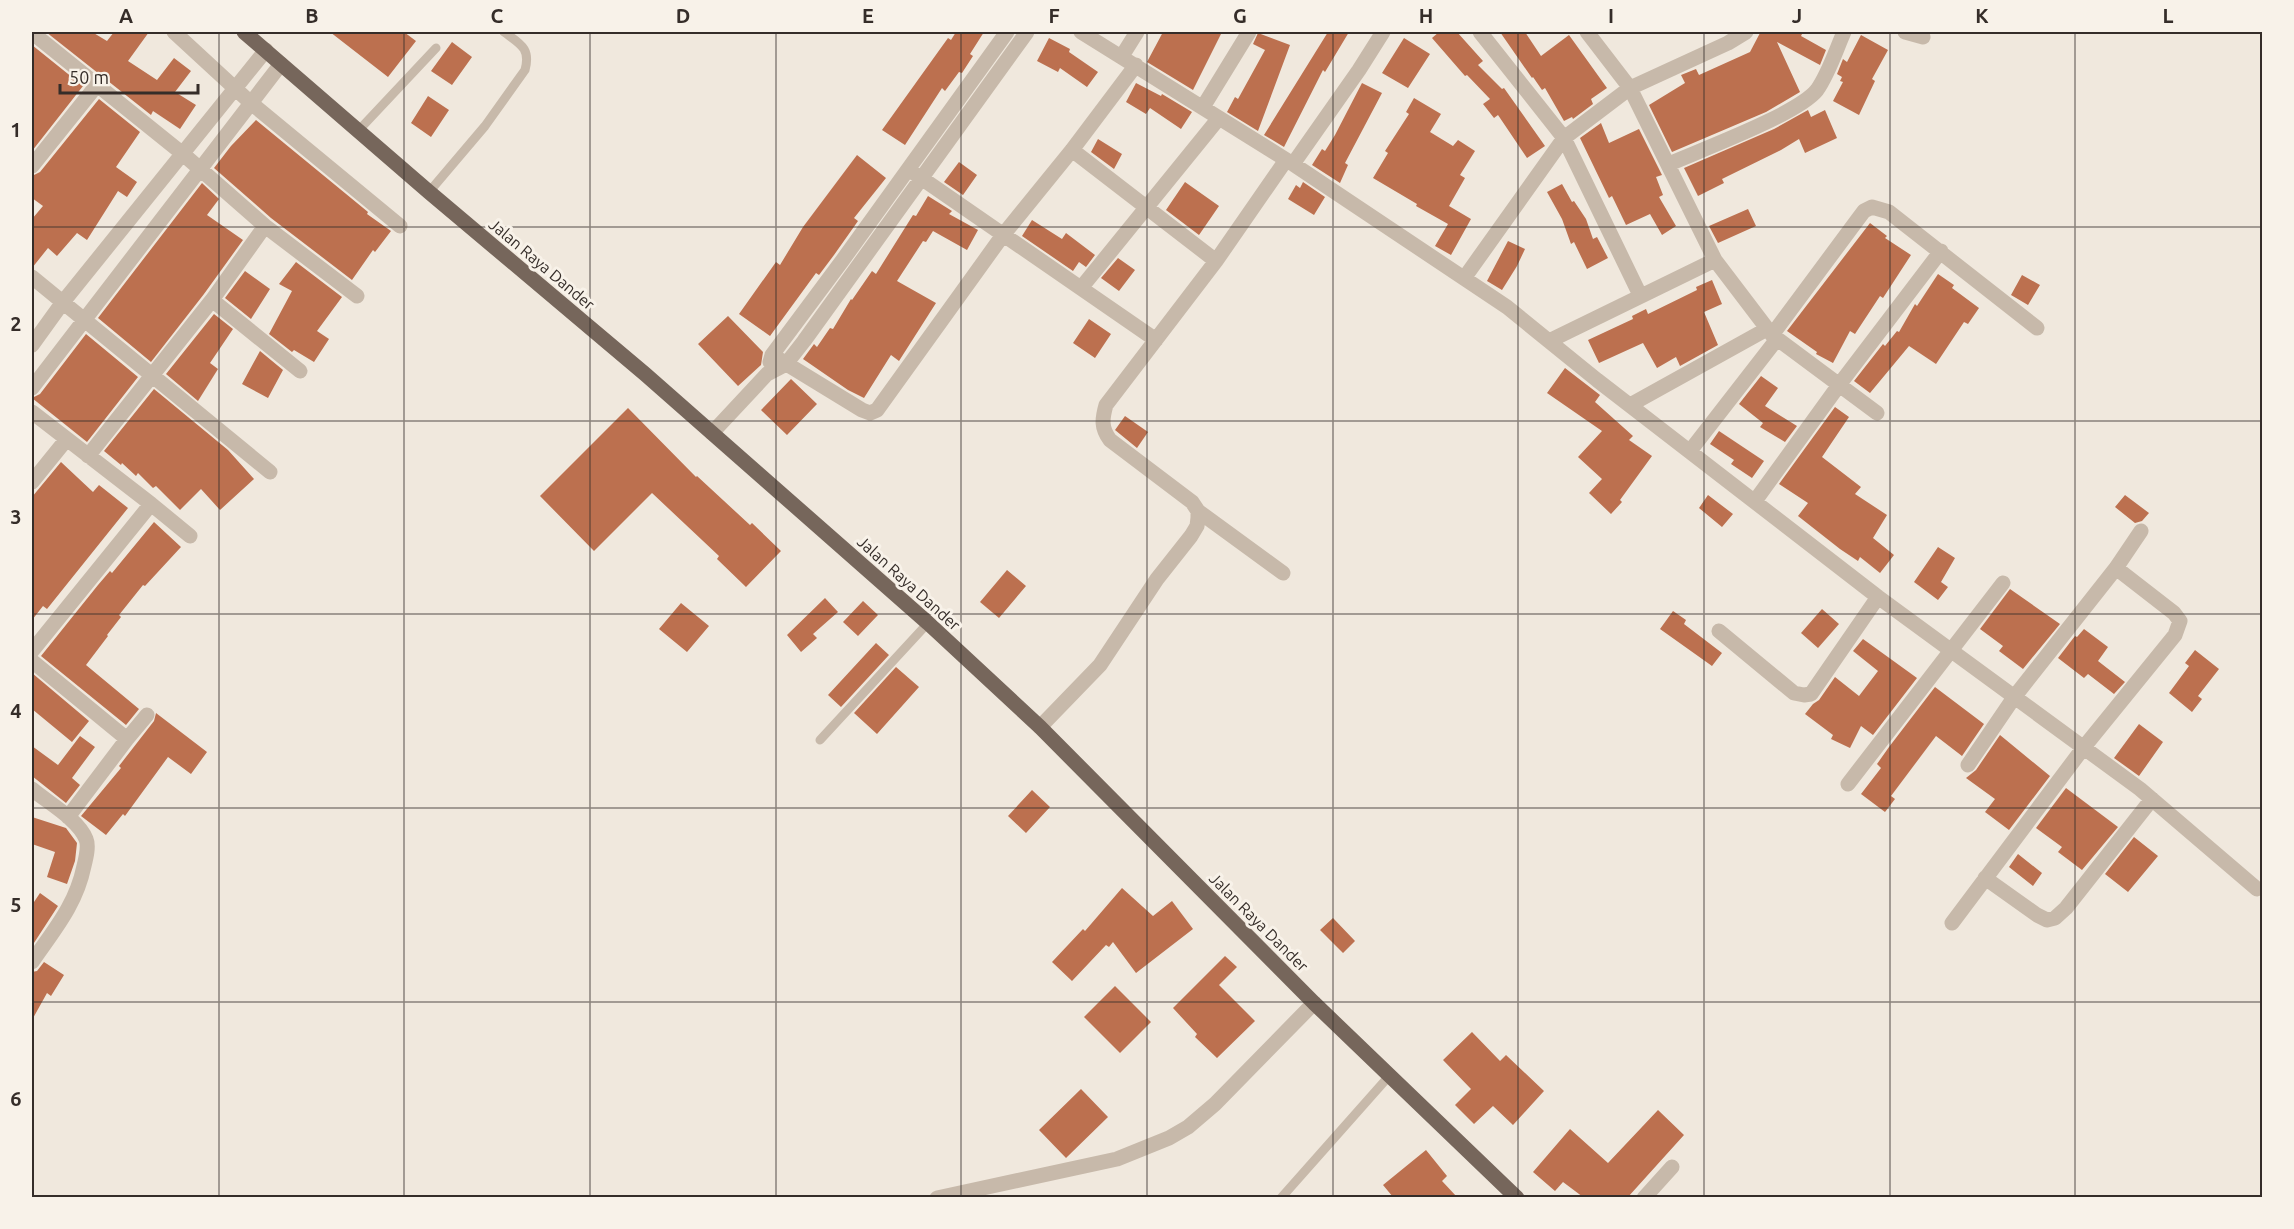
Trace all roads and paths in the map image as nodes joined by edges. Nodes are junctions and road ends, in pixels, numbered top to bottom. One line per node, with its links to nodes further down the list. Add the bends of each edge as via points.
1 (174, 32): 24 (street)
2 (244, 32): 18 (main road, Jalan Raya Dander)
3 (504, 32): 40 (lane, via 525,50 525,70 485,126)
4 (1007, 32): 25 (street)
5 (1027, 32): 26 (street)
6 (1081, 32): 19 (street)
7 (1137, 32): 19 (street)
8 (1249, 32): 28 (street)
9 (1383, 32): 34 (street)
10 (1480, 32): 31 (street)
11 (1587, 32): 23 (street)
12 (1746, 32): 23 (street)
13 (1844, 32): 35 (street, via 1821,83 1808,99)
14 (1905, 32): 16 (street)
15 (32, 34): 22 (street)
16 (1923, 37)
17 (436, 48): 30 (lane)
18 (266, 50): 20 (main road, Jalan Raya Dander); 24 (street)
19 (1122, 56): 21 (street)
20 (281, 64): 27 (street); 30 (main road, Jalan Raya Dander)
21 (1136, 65): 28 (street); 32 (street)
22 (97, 85): 33 (street); 36 (street)
23 (1630, 88): 31 (street); 35 (street)
24 (236, 90): 27 (street); 33 (street)
25 (966, 90): 26 (street); 38 (street)
26 (980, 99): 39 (street)
27 (251, 103): 37 (street); 43 (street)
28 (1203, 107): 29 (street)
29 (1219, 118): 34 (street); 41 (street)
30 (358, 131): 40 (main road, Jalan Raya Dander)
31 (1564, 138): 51 (street); 53 (street)
32 (1071, 150): 41 (street); 44 (street)
33 (183, 154): 37 (street); 56 (street)
34 (1290, 162): 48 (street); 51 (street)
35 (1669, 164): 46 (street)
36 (32, 166)
37 (200, 169): 42 (street); 57 (street)
38 (909, 170): 39 (street); 47 (street)
39 (922, 179): 44 (street); 49 (street)
40 (429, 192): 75 (main road, Jalan Raya Dander)
41 (1147, 208): 48 (street); 52 (street)
42 (265, 226): 54 (street); 55 (street)
43 (400, 226)
44 (1003, 236): 52 (street); 66 (street, via 877,410 862,410)
45 (1941, 251): 58 (street); 60 (street, via 1889,212 1872,207 1864,211); 70 (street)
46 (1715, 260): 53 (street); 60 (street)
47 (842, 261): 49 (street); 59 (street)
48 (1216, 261): 61 (street)
49 (855, 271): 62 (street)
50 (32, 277): 56 (street)
51 (1465, 277): 63 (street)
52 (1082, 288): 61 (street)
53 (1640, 295): 63 (street)
54 (357, 296)
55 (212, 300): 67 (street); 68 (street)
56 (63, 302): 57 (street); 64 (street)
57 (83, 319): 68 (street); 71 (street)
58 (2037, 328)
59 (789, 332): 62 (street); 65 (street)
60 (1772, 334): 70 (street); 72 (street); 77 (street)
61 (1156, 340): 83 (street, via 1113,394 1102,424 1118,447 1185,496)
62 (804, 341): 66 (street)
63 (1550, 341): 72 (street)
64 (32, 345)
65 (772, 355): 66 (street); 69 (street)
66 (786, 364): 69 (street)
67 (300, 370)
68 (152, 374): 78 (street); 79 (street)
69 (767, 374): 75 (street)
70 (1839, 385): 74 (street); 81 (street)
71 (32, 388)
72 (1630, 405): 77 (street)
73 (32, 412): 76 (street)
74 (1876, 413)
75 (712, 434): 90 (main road, Jalan Raya Dander)
76 (66, 440): 78 (street); 80 (street)
77 (1690, 451): 81 (street)
78 (87, 456): 82 (street)
79 (270, 472)
80 (32, 482)
81 (1755, 501): 89 (street)
82 (151, 504): 85 (street); 93 (street)
83 (1198, 511): 87 (street); 97 (street, via 1197,526 1191,536 1157,579 1111,650)
84 (2141, 531): 86 (street)
85 (190, 536)
86 (2116, 567): 95 (street); 100 (street, via 2180,621 2175,635)
87 (1283, 573)
88 (2003, 582): 92 (street)
89 (1878, 597): 91 (street, via 1811,694 1794,693); 92 (street)
90 (928, 623): 97 (main road, Jalan Raya Dander); 99 (lane)
91 (1719, 631)
92 (1950, 649): 95 (street); 102 (street)
93 (32, 651)
94 (32, 661): 98 (street)
95 (2015, 696): 100 (street); 101 (street)
96 (147, 715): 98 (street)
97 (1040, 727): 110 (main road, Jalan Raya Dander)
98 (127, 739): 105 (street)
99 (820, 740)
100 (2084, 747): 104 (street); 106 (street)
101 (1968, 765)
102 (1848, 784)
103 (32, 792): 105 (street)
104 (2152, 799): 106 (street, via 2055,918 2047,920 2037,915); 107 (street)
105 (68, 817): 109 (street, via 86,839 81,882 63,918)
106 (1985, 878): 108 (street)
107 (2258, 889)
108 (1952, 922)
109 (32, 962)
110 (1314, 1003): 111 (main road, Jalan Raya Dander); 113 (street, via 1215,1104 1169,1138 1117,1159)
111 (1390, 1076): 114 (lane); 115 (main road, Jalan Raya Dander)
112 (1672, 1167): 116 (street)
113 (938, 1197)
114 (1281, 1197)
115 (1517, 1197)
116 (1644, 1197)

